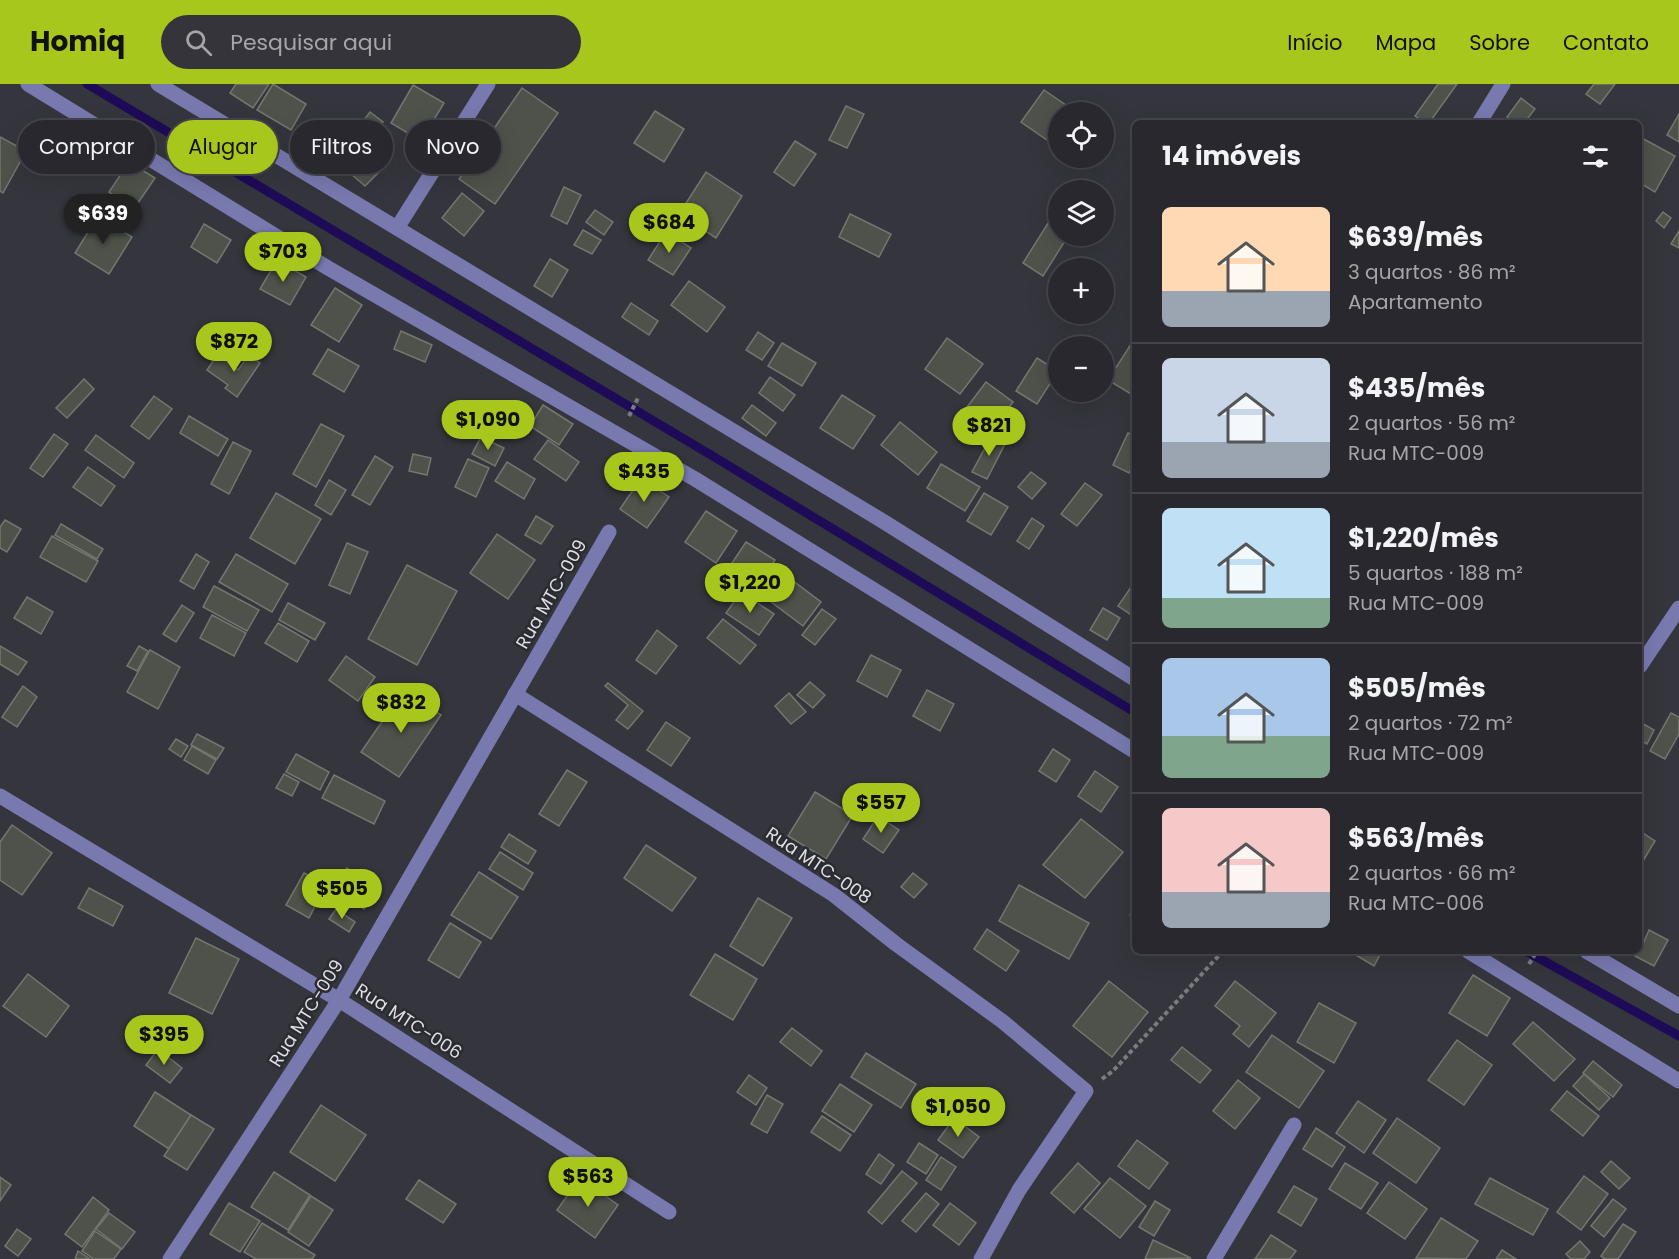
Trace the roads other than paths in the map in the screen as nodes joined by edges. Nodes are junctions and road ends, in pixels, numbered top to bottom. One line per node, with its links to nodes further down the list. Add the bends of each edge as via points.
1 (28, 84): 12 (street, via 328,268 695,479)
2 (158, 84): 6 (street)
3 (488, 84): 6 (street)
4 (1503, 84): 5 (street)
5 (1481, 120)
6 (397, 228): 10 (street)
7 (609, 532): 11 (street, Rua MTC-009)
8 (1679, 608): 9 (street)
9 (1642, 663)
10 (1132, 674)
11 (515, 694): 16 (street, Rua MTC-009); 22 (street, Rua MTC-008, via 834,895 1002,1021 1086,1090 1019,1190)
12 (1132, 751)
13 (0, 796): 16 (street, Rua MTC-006)
14 (1473, 954): 18 (street)
15 (1591, 954): 17 (street)
16 (339, 1000): 20 (street, Rua MTC-006); 21 (street, Rua MTC-009)
17 (1679, 1006)
18 (1679, 1081)
19 (1294, 1125): 23 (street)
20 (669, 1212)
21 (171, 1259)
22 (981, 1259)
23 (1214, 1259)

